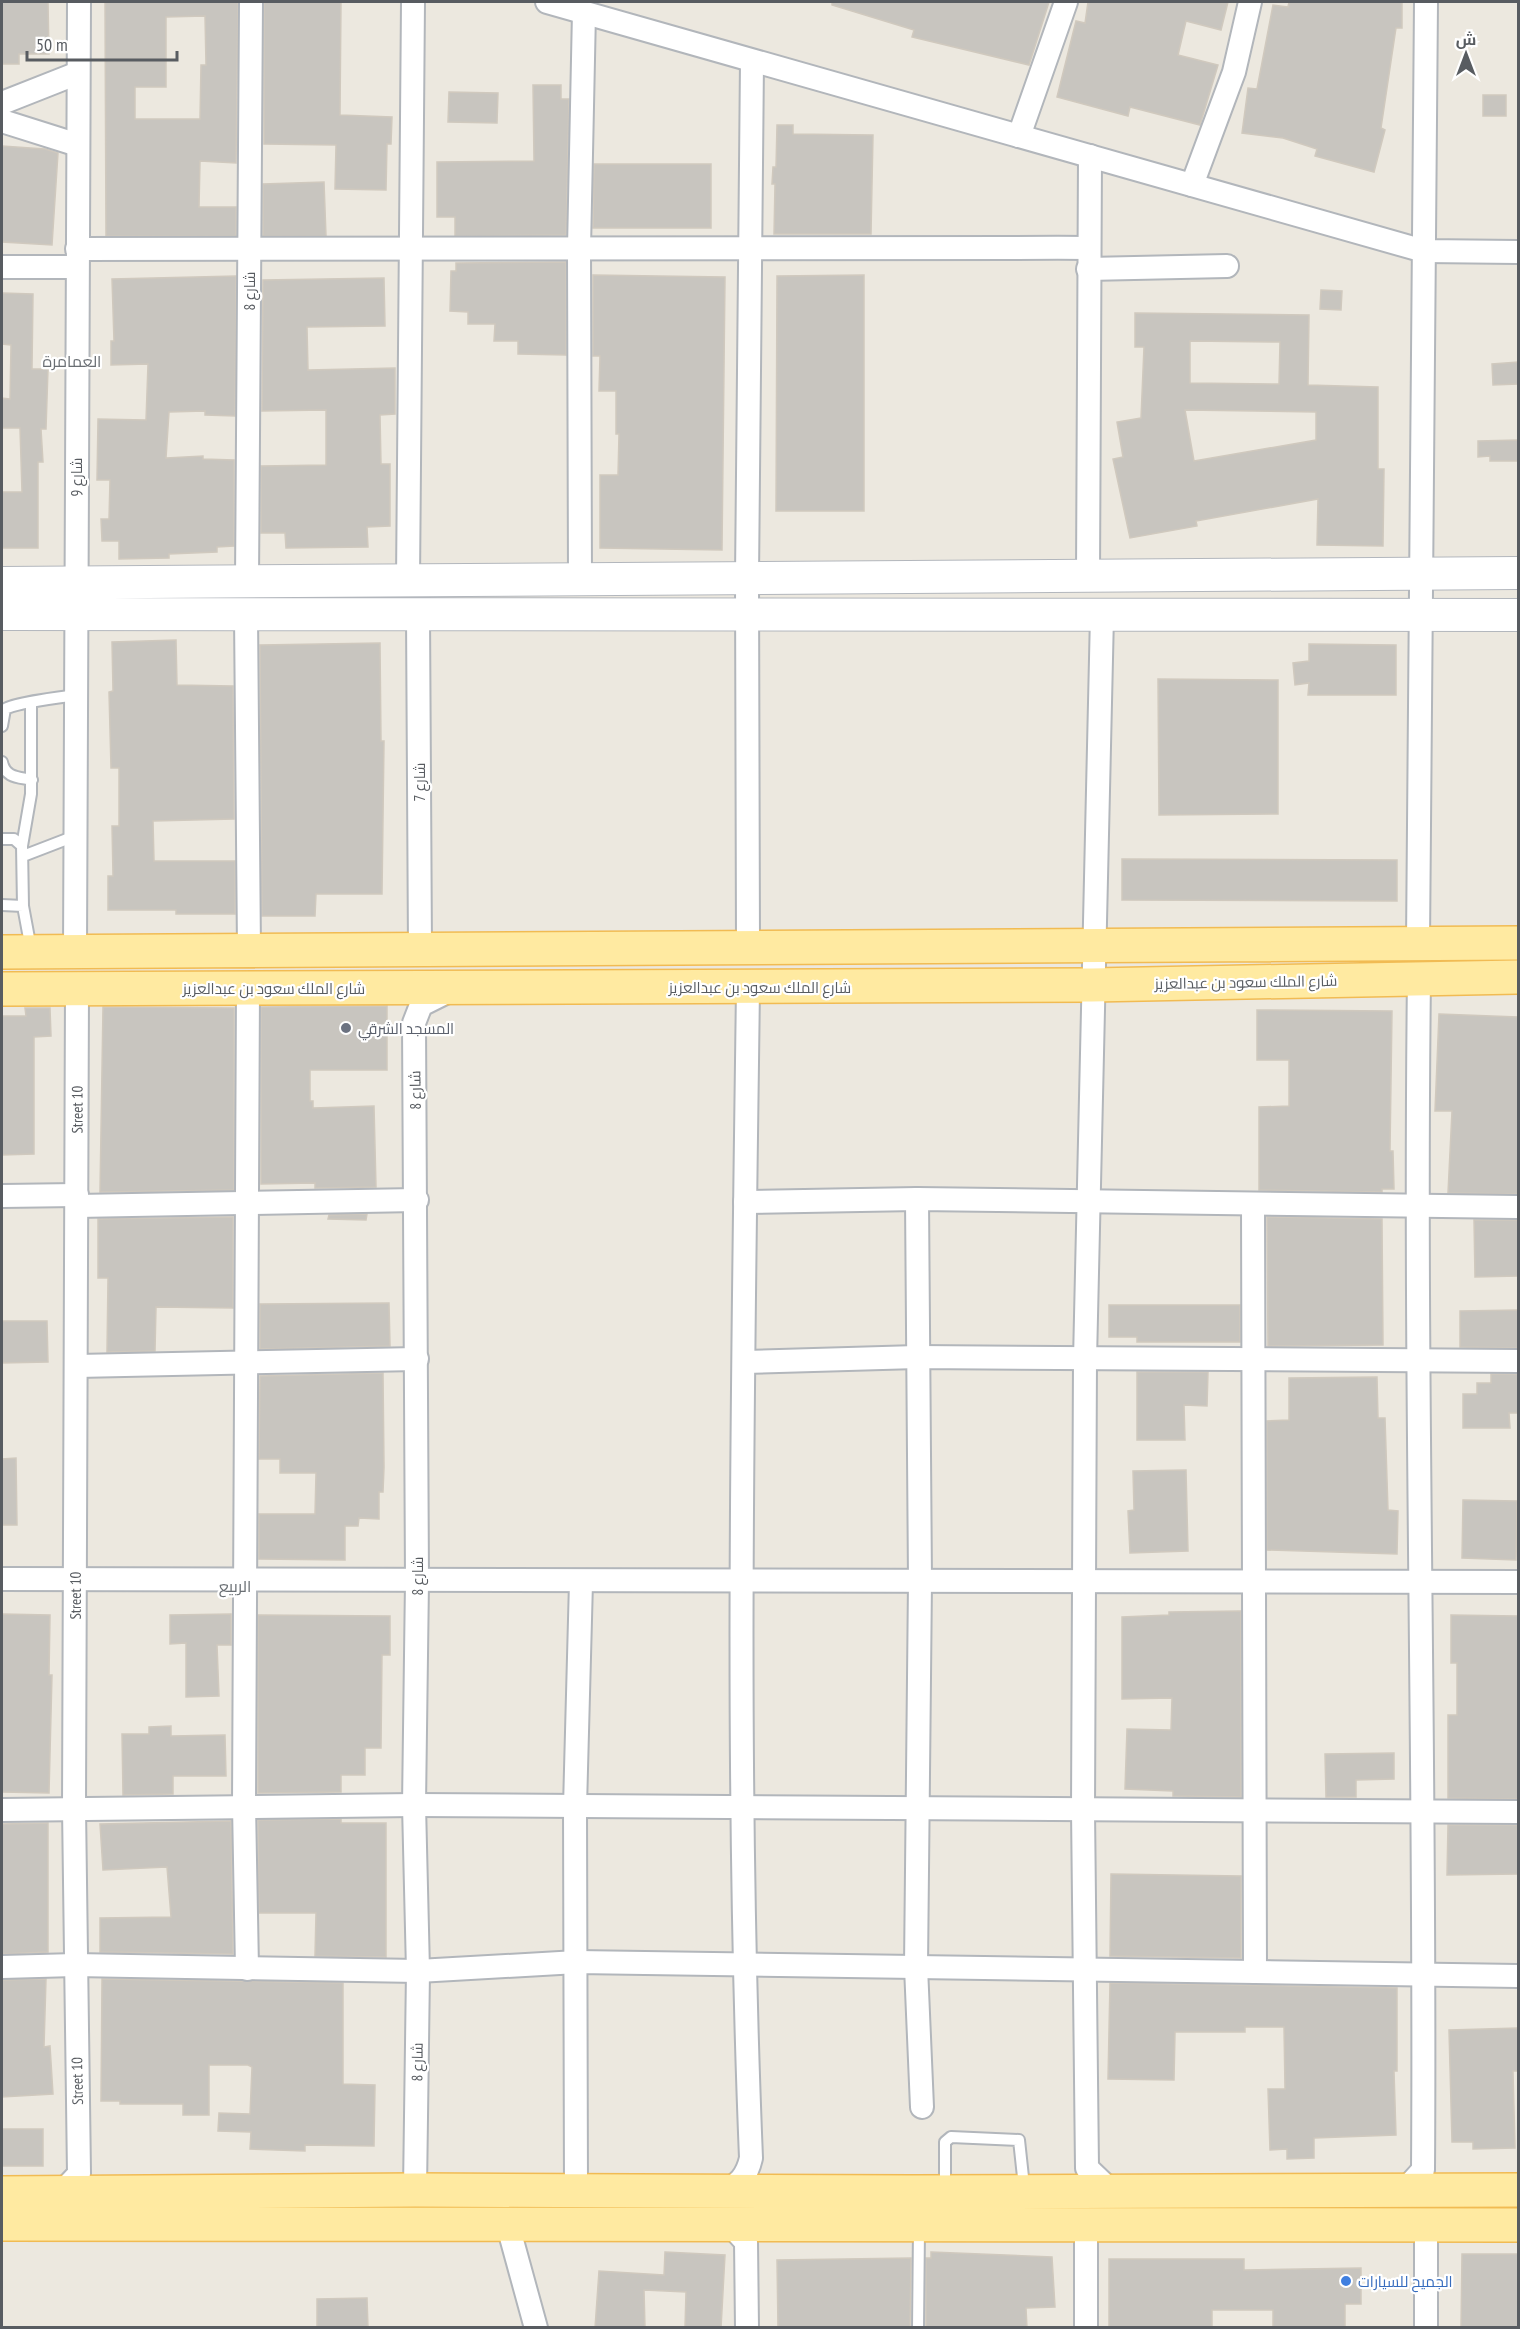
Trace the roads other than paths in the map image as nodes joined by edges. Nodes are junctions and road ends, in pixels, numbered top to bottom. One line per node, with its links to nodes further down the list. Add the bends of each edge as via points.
1 (79, 2): 10 (street, شارع 9)
2 (251, 2): 19 (street, شارع 8)
3 (413, 2): 20 (street)
4 (547, 2): 8 (street)
5 (1066, 2): 13 (street)
6 (1250, 2): 16 (street, via 1234,72)
7 (1426, 2): 21 (street)
8 (584, 12): 9 (street); 18 (street)
9 (752, 61): 13 (street); 17 (street)
10 (78, 73): 11 (street); 14 (street, شارع 9)
11 (2, 103)
12 (2, 121): 14 (street)
13 (1019, 136): 15 (street)
14 (78, 146): 23 (street, شارع 9)
15 (1090, 156): 16 (street); 24 (street)
16 (1192, 185): 21 (street)
17 (751, 246): 18 (street); 24 (street); 30 (street)
18 (579, 248): 20 (street); 32 (street)
19 (250, 250): 20 (street); 23 (street); 33 (street, شارع 8)
20 (411, 250): 31 (street)
21 (1424, 251): 22 (street); 28 (street)
22 (1518, 252)
23 (77, 258): 26 (street); 34 (street, شارع 9)
24 (1089, 259): 25 (street); 29 (street)
25 (1227, 266)
26 (2, 267)
27 (1518, 573): 28 (street)
28 (1421, 574): 29 (street); 42 (street)
29 (1088, 576): 30 (street)
30 (747, 578): 32 (street); 40 (street)
31 (408, 580): 32 (street); 33 (street)
32 (580, 580)
33 (247, 581): 34 (street)
34 (75, 582): 35 (street); 37 (street, شارع 9)
35 (2, 583)
36 (2, 615): 37 (street)
37 (75, 615): 38 (street); 44 (street, شارع 9)
38 (246, 615): 39 (street); 59 (street)
39 (418, 615): 40 (street); 58 (street, شارع 7)
40 (748, 615): 41 (street); 57 (street)
41 (1102, 615): 42 (street); 56 (street)
42 (1422, 615): 43 (street); 54 (street)
43 (1518, 615)
44 (75, 695): 45 (lane); 49 (street, شارع 9)
45 (31, 704): 46 (lane, via 13,704 5,710); 48 (lane)
46 (2, 726)
47 (2, 762): 48 (lane, via 10,776)
48 (32, 780): 51 (lane)
49 (75, 836): 51 (lane); 61 (street, شارع 9)
50 (2, 839): 51 (lane, via 15,839)
51 (22, 851): 53 (lane)
52 (2, 905): 53 (lane)
53 (22, 906): 60 (lane)
54 (1418, 943): 55 (main road); 56 (main road)
55 (1518, 943)
56 (1094, 944): 57 (main road); 64 (street)
57 (748, 946): 58 (main road)
58 (420, 948): 59 (main road)
59 (249, 951): 61 (main road)
60 (17, 952): 61 (main road)
61 (75, 952)
62 (1518, 977): 63 (main road, شارع الملك سعود بن عبدالعزيز)
63 (1419, 978): 64 (main road, شارع الملك سعود بن عبدالعزيز); 78 (street)
64 (1092, 985): 67 (main road, شارع الملك سعود بن عبدالعزيز); 76 (street)
65 (459, 986): 66 (main road, شارع الملك سعود بن عبدالعزيز); 67 (main road, شارع الملك سعود بن عبدالعزيز); 72 (street, شارع 8, via 421,1005 414,1023)
66 (248, 987): 69 (main road, شارع الملك سعود بن عبدالعزيز); 74 (street)
67 (748, 987): 75 (street)
68 (2, 989): 69 (main road, شارع الملك سعود بن عبدالعزيز)
69 (77, 990): 73 (street, Street 10)
70 (2, 1196): 73 (street)
71 (917, 1199): 75 (street); 76 (street); 80 (street)
72 (417, 1200): 74 (street); 81 (street, شارع 8)
73 (77, 1201): 74 (street); 88 (street, Street 10)
74 (248, 1203): 87 (street)
75 (745, 1203): 85 (street)
76 (1087, 1203): 77 (street); 82 (street)
77 (1253, 1204): 78 (street); 83 (street)
78 (1416, 1205): 79 (street); 86 (street)
79 (1518, 1207)
80 (917, 1357): 82 (street); 85 (street); 93 (street)
81 (417, 1359): 87 (street); 92 (street, شارع 8)
82 (1084, 1360): 83 (street); 94 (street)
83 (1254, 1361): 86 (street); 97 (street)
84 (1518, 1361): 86 (street)
85 (744, 1362): 96 (street)
86 (1418, 1362): 99 (street)
87 (246, 1363): 88 (street); 91 (street)
88 (77, 1366): 89 (street, Street 10)
89 (76, 1578): 90 (street); 91 (street); 103 (street, Street 10)
90 (2, 1579)
91 (245, 1579): 92 (street); 100 (street)
92 (417, 1581): 95 (street); 101 (street, شارع 8)
93 (920, 1581): 94 (street); 96 (street); 106 (street)
94 (1084, 1581): 97 (street); 107 (street)
95 (581, 1582): 96 (street); 102 (street)
96 (743, 1582): 104 (street)
97 (1255, 1582): 99 (street); 108 (street)
98 (1518, 1582): 99 (street)
99 (1422, 1583): 109 (street)
100 (244, 1805): 101 (street); 103 (street); 117 (street)
101 (414, 1805): 102 (street); 118 (street, شارع 8)
102 (575, 1807): 104 (street); 111 (street)
103 (74, 1808): 105 (street); 112 (street, Street 10)
104 (741, 1809): 106 (street); 113 (street)
105 (2, 1810)
106 (918, 1810): 107 (street); 115 (street)
107 (1083, 1810): 108 (street); 116 (street)
108 (1256, 1811): 109 (street); 119 (street)
109 (1422, 1811): 110 (street); 120 (street)
110 (1518, 1812)
111 (577, 1962): 113 (street); 118 (street); 125 (street)
112 (75, 1965): 114 (street); 117 (street); 132 (street, Street 10, via 79,2174)
113 (743, 1965): 115 (street); 129 (street, via 751,2158 742,2179)
114 (2, 1966)
115 (916, 1967): 116 (street); 122 (street)
116 (1085, 1968): 119 (street); 127 (street, via 1087,2168)
117 (247, 1969): 118 (street)
118 (418, 1971): 123 (street, شارع 8)
119 (1255, 1972): 120 (street)
120 (1425, 1976): 121 (street); 128 (street, via 1423,2170)
121 (1518, 1976)
122 (922, 2107)
123 (415, 2190): 125 (main road); 132 (main road); 135 (main road, via 413,2204 402,2210 278,2211)
124 (1518, 2190): 128 (main road)
125 (576, 2191): 129 (main road)
126 (1062, 2191): 127 (main road); 130 (main road); 130 (lane, via 1018,2177 1020,2140 951,2136 945,2142 950,2178)
127 (1111, 2191): 128 (main road)
128 (1404, 2191)
129 (722, 2192): 130 (main road)
130 (912, 2192)
131 (2, 2193): 132 (main road)
132 (60, 2194)
133 (2, 2224): 135 (main road)
134 (724, 2224): 137 (main road); 138 (main road); 142 (street, via 746,2242)
135 (199, 2225): 137 (main road)
136 (1518, 2225): 139 (main road)
137 (508, 2226): 141 (street)
138 (919, 2226): 140 (main road); 143 (lane)
139 (1426, 2226): 140 (main road); 145 (street)
140 (1086, 2227): 144 (street)
141 (536, 2328)
142 (747, 2328)
143 (918, 2328)
144 (1086, 2328)
145 (1426, 2328)

